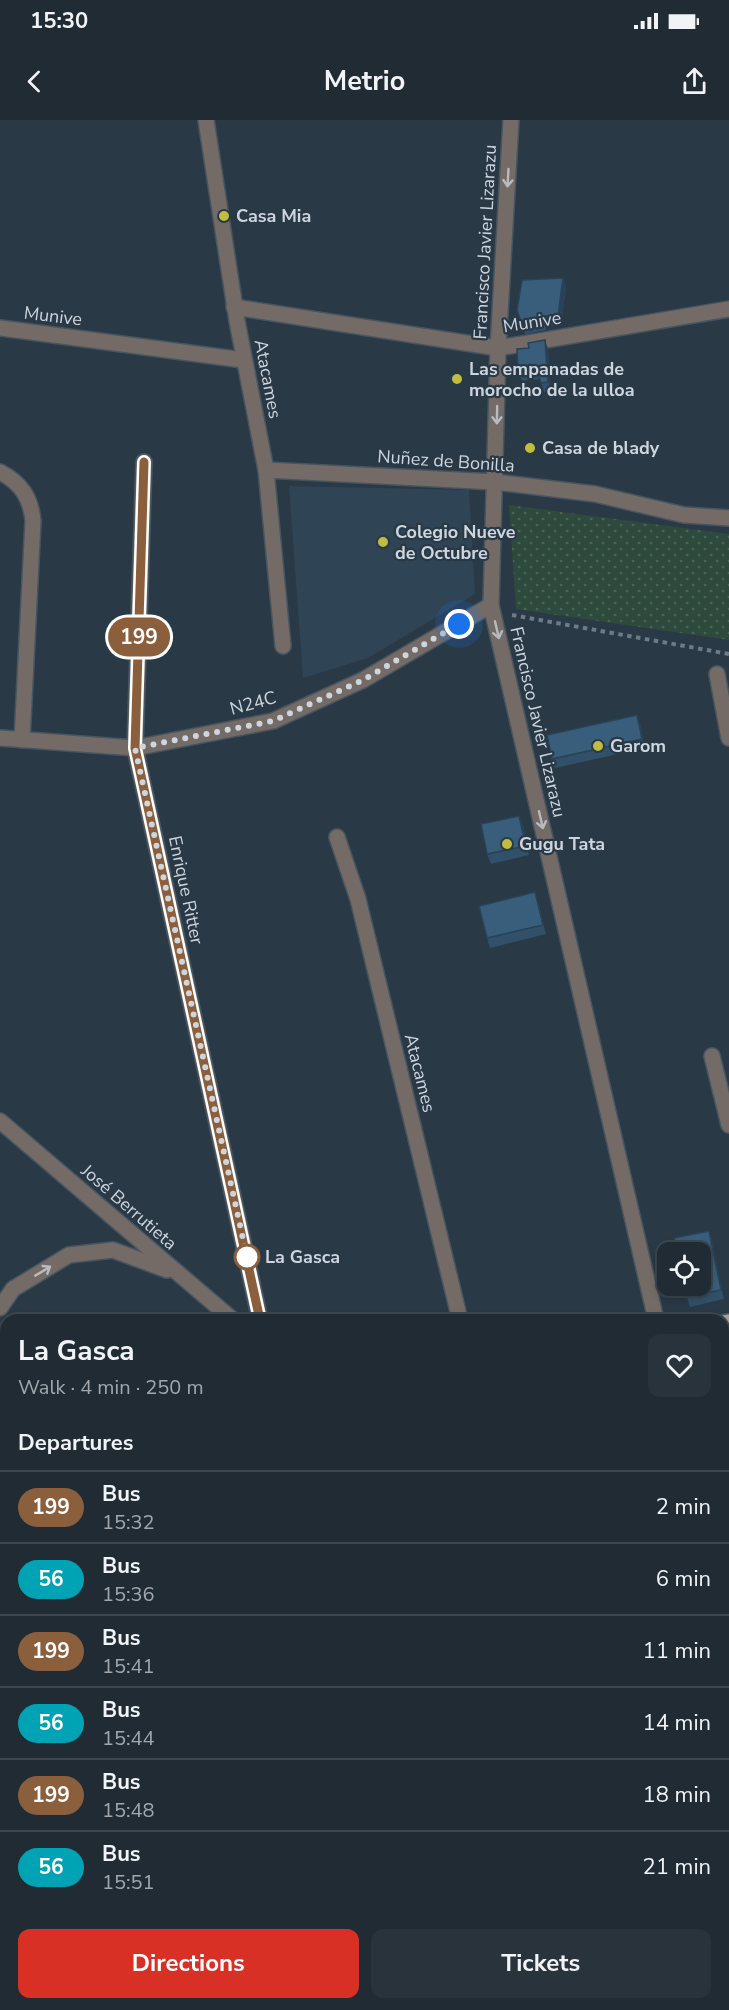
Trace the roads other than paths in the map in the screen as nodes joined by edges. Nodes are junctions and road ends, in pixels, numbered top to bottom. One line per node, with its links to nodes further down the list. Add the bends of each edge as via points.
1 (206, 120): 3 (street, Atacames)
2 (511, 120): 6 (street, Francisco Javier Lizarazu, one-way to 6)
3 (234, 307): 6 (street, Munive); 7 (street, Atacames)
4 (729, 309): 6 (street, Munive)
5 (0, 328): 7 (street, Munive)
6 (498, 348): 11 (street, Francisco Javier Lizarazu, one-way to 11)
7 (243, 360): 9 (street, Atacames)
8 (144, 462): 19 (street, Enrique Ritter)
9 (266, 470): 11 (street, Nuñez de Bonilla); 14 (street, Atacames)
10 (0, 472): 18 (street, via 25,491 32,505)
11 (495, 482): 12 (street, Nuñez de Bonilla, via 595,494 684,515); 13 (street, Francisco Javier Lizarazu)
12 (729, 518)
13 (492, 605): 19 (street, N24C, via 363,680 273,721); 29 (street, Francisco Javier Lizarazu, one-way to 29)
14 (283, 646)
15 (717, 674): 17 (street)
16 (0, 738): 18 (street, N24C)
17 (729, 738)
18 (22, 740): 19 (street, N24C)
19 (135, 748): 27 (street, Enrique Ritter)
20 (337, 837): 28 (street, Atacames, via 358,899)
21 (712, 1056): 23 (street)
22 (0, 1121): 24 (street, José Berrutieta)
23 (729, 1125)
24 (175, 1273): 25 (street, one-way to 24, via 13,1289 69,1255 113,1250); 26 (street, José Berrutieta)
25 (0, 1308)
26 (226, 1314)
27 (259, 1314)
28 (459, 1314)
29 (655, 1314)

